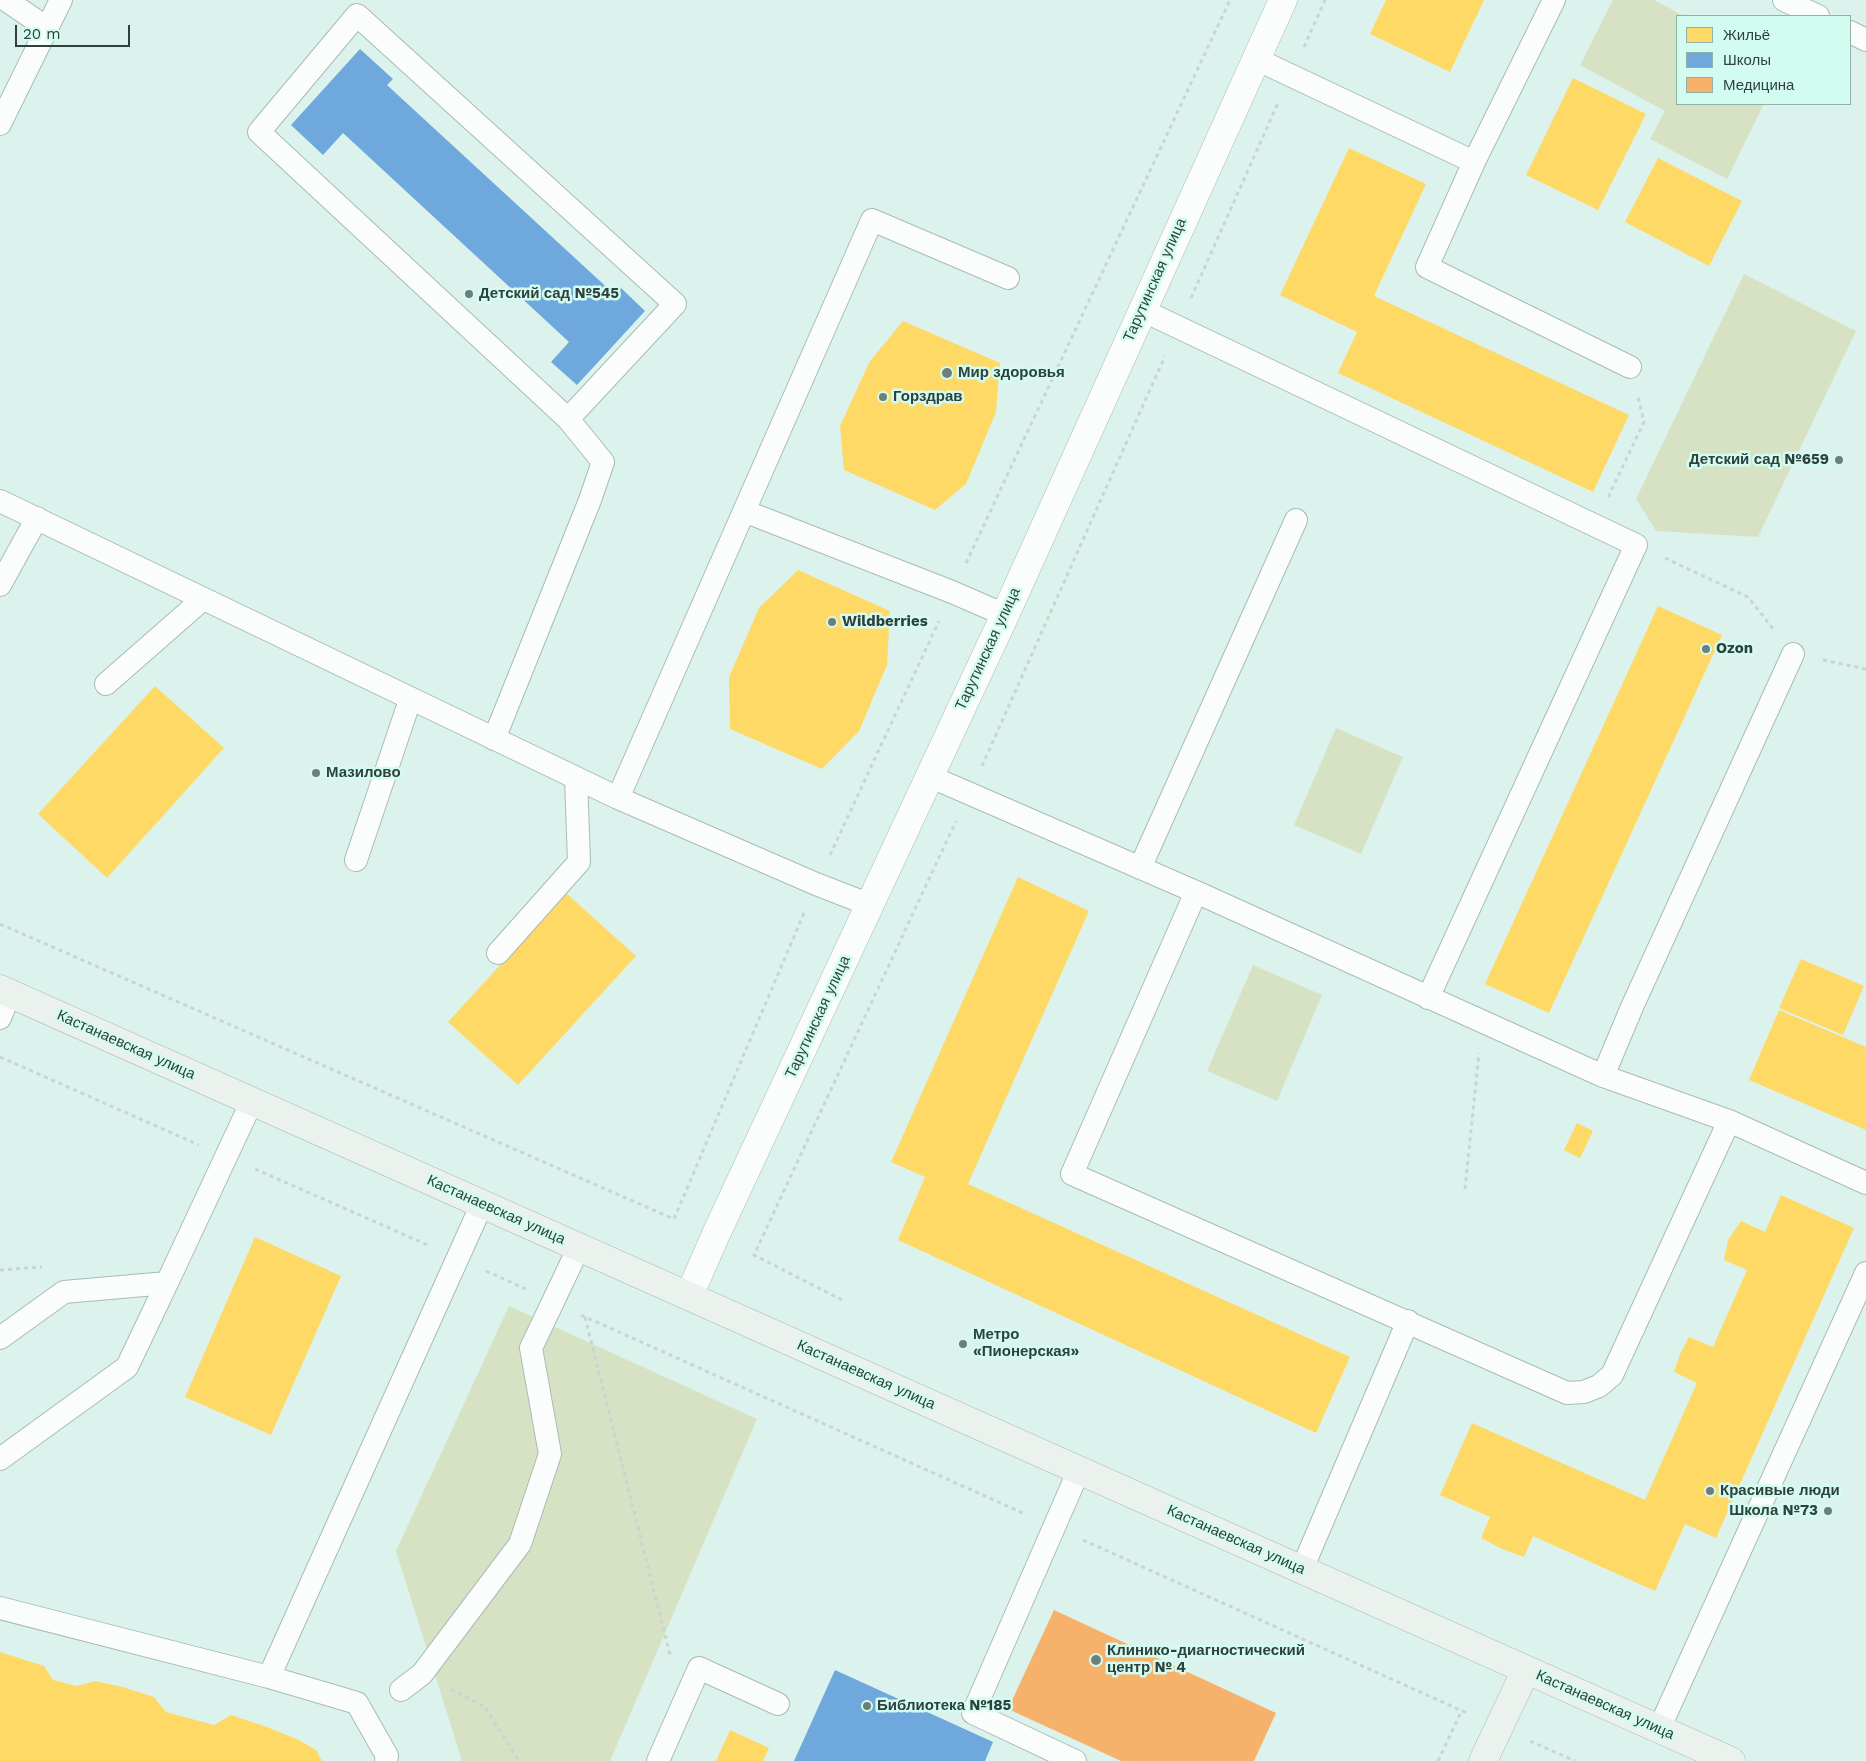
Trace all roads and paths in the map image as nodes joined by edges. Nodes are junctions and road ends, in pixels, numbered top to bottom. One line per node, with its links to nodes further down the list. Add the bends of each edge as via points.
1 (6, 0): 9 (lane)
2 (61, 0): 9 (lane)
3 (1230, 0): 27 (path)
4 (1283, 0): 12 (street, Тарутинская улица)
5 (1325, 0): 13 (path)
6 (1554, 0): 15 (lane)
7 (1784, 0): 8 (lane)
8 (1816, 15)
9 (47, 28): 14 (lane)
10 (1851, 32): 11 (lane)
11 (1866, 40)
12 (1256, 59): 13 (lane); 17 (street, Тарутинская улица)
13 (1291, 75): 15 (lane); 18 (path)
14 (0, 124)
15 (1474, 162): 19 (lane, via 1427,267)
16 (1008, 278): 22 (lane, via 872,220)
17 (1142, 310): 18 (lane); 29 (street, Тарутинская улица)
18 (1178, 327): 25 (lane); 37 (path)
19 (1630, 367): 25 (path, via 1644,422 1609,495)
20 (568, 419): 20 (lane, via 675,304 357,16 259,132); 34 (lane, via 603,462)
21 (0, 501): 23 (lane)
22 (744, 511): 27 (lane); 38 (lane)
23 (37, 518): 26 (lane); 28 (lane)
24 (1296, 520): 40 (lane)
25 (1636, 545): 30 (path, via 1748,597); 47 (lane)
26 (0, 585)
27 (952, 592): 29 (lane); 41 (path)
28 (203, 599): 32 (lane); 33 (lane)
29 (1005, 615): 35 (street, Тарутинская улица)
30 (1793, 654): 31 (path); 51 (lane)
31 (1866, 670)
32 (106, 684)
33 (410, 700): 34 (lane); 39 (lane)
34 (494, 739): 36 (lane)
35 (929, 776): 37 (lane); 43 (street, Тарутинская улица)
36 (576, 778): 38 (lane); 45 (lane, via 579,862)
37 (970, 793): 40 (lane); 63 (path, via 754,1255)
38 (618, 798): 41 (lane)
39 (356, 860)
40 (1140, 868): 42 (lane)
41 (816, 884): 43 (lane); 44 (path, via 674,1219)
42 (1196, 892): 47 (lane); 66 (lane, via 1072,1174)
43 (870, 905): 62 (street, Тарутинская улица)
44 (0, 924)
45 (498, 953)
46 (5, 991): 48 (lane); 52 (street, Кастанаевская улица)
47 (1428, 998): 49 (lane)
48 (0, 1018)
49 (1482, 1022): 51 (lane); 56 (path)
50 (0, 1057): 54 (path)
51 (1603, 1076): 53 (lane)
52 (252, 1101): 54 (lane); 57 (street, Кастанаевская улица)
53 (1729, 1121): 55 (lane); 66 (lane, via 1621,1358 1612,1375 1599,1386 1584,1392 1567,1393)
54 (226, 1156): 59 (path); 61 (lane)
55 (1866, 1183)
56 (1464, 1189)
57 (482, 1204): 58 (street, Кастанаевская улица); 59 (lane)
58 (579, 1247): 62 (street, Кастанаевская улица); 64 (lane)
59 (457, 1258): 64 (path); 75 (lane)
60 (1866, 1272): 81 (lane)
61 (167, 1283): 67 (lane, via 64,1292); 68 (lane, via 127,1367)
62 (689, 1296): 69 (street, Кастанаевская улица)
63 (842, 1300)
64 (553, 1302): 65 (path); 74 (lane, via 531,1348 550,1454 520,1544)
65 (585, 1316): 70 (path); 77 (path)
66 (1408, 1322): 71 (lane)
67 (0, 1338)
68 (0, 1459)
69 (1079, 1470): 70 (lane); 71 (street, Кастанаевская улица)
70 (1054, 1528): 79 (path); 85 (lane, via 973,1713)
71 (1302, 1569): 73 (street, Кастанаевская улица)
72 (0, 1608): 75 (lane)
73 (1526, 1670): 80 (street); 81 (street, Кастанаевская улица)
74 (422, 1674): 76 (lane); 83 (path, via 485,1707)
75 (269, 1677): 82 (lane, via 357,1703 387,1756)
76 (401, 1690)
77 (683, 1704): 78 (lane, via 700,1668); 84 (lane)
78 (778, 1704)
79 (1462, 1710): 80 (path); 86 (path)
80 (1499, 1727): 87 (street); 88 (path)
81 (1659, 1729): 89 (street, Кастанаевская улица)
82 (386, 1761)
83 (519, 1761)
84 (658, 1761)
85 (1075, 1761)
86 (1438, 1761)
87 (1483, 1761)
88 (1575, 1761)
89 (1731, 1761)

